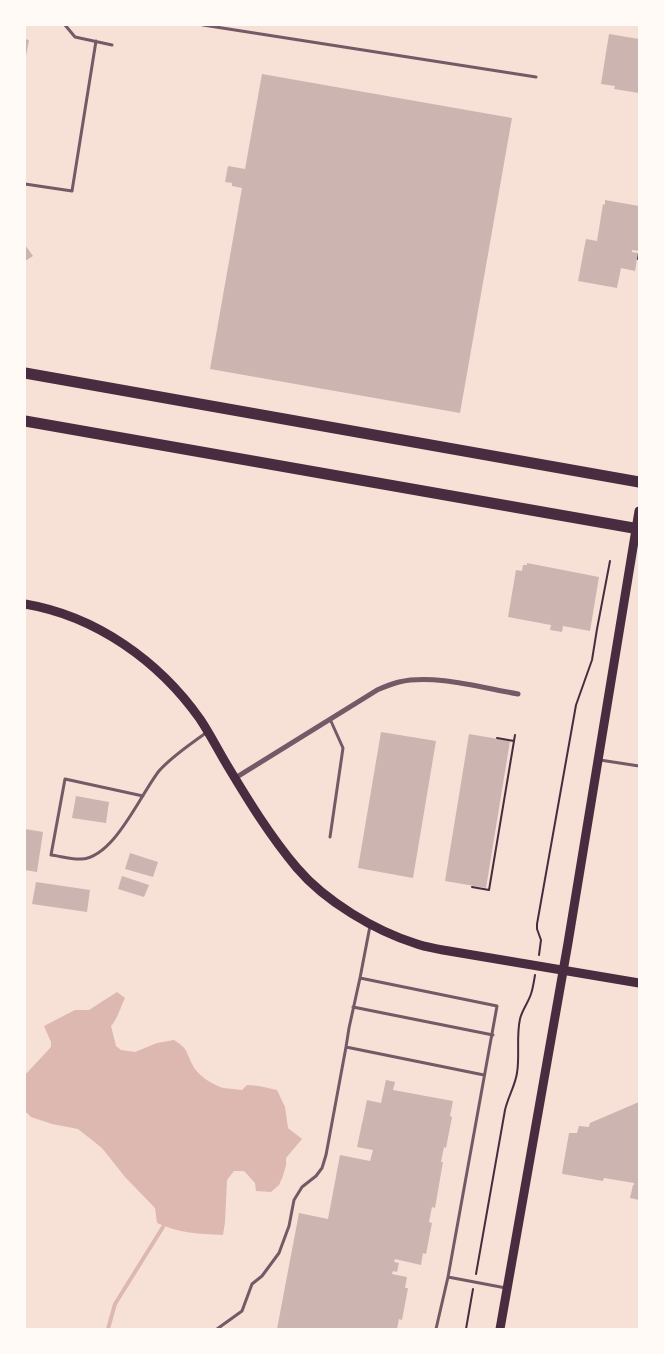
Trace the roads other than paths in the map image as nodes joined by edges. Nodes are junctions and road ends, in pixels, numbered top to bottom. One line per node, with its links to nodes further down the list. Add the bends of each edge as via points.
1 (65, 25): 3 (lane, via 75,37)
2 (203, 25): 5 (lane)
3 (96, 41): 4 (lane); 6 (lane, via 72,191)
4 (112, 45)
5 (536, 77)
6 (25, 184)
7 (25, 373): 9 (highway)
8 (25, 421): 11 (highway)
9 (639, 482)
10 (639, 511): 16 (main road)
11 (639, 529)
12 (25, 604): 15 (main road, via 51,609 114,637 168,680)
13 (518, 694): 14 (street, via 443,681 398,682 377,690)
14 (330, 719): 18 (street); 20 (lane, via 343,748)
15 (208, 732): 18 (main road); 19 (lane, via 159,771)
16 (598, 760): 17 (lane); 22 (main road)
17 (639, 766)
18 (235, 778): 21 (main road, via 298,869 326,895)
19 (143, 796): 19 (lane, via 118,834 99,853 82,859 51,855 64,780)
20 (330, 837)
21 (371, 924): 22 (main road, via 417,944 442,950); 23 (lane)
22 (563, 970): 24 (main road); 30 (main road)
23 (360, 978): 25 (lane); 26 (lane, via 497,1006)
24 (639, 983)
25 (353, 1007): 26 (lane); 27 (lane)
26 (493, 1034): 28 (lane)
27 (346, 1047): 28 (lane); 31 (lane, via 322,1168 297,1193 279,1254 252,1284 242,1311)
28 (484, 1075): 29 (lane)
29 (448, 1277): 30 (lane); 32 (lane)
30 (507, 1288): 33 (main road)
31 (217, 1329)
32 (436, 1329)
33 (500, 1329)

